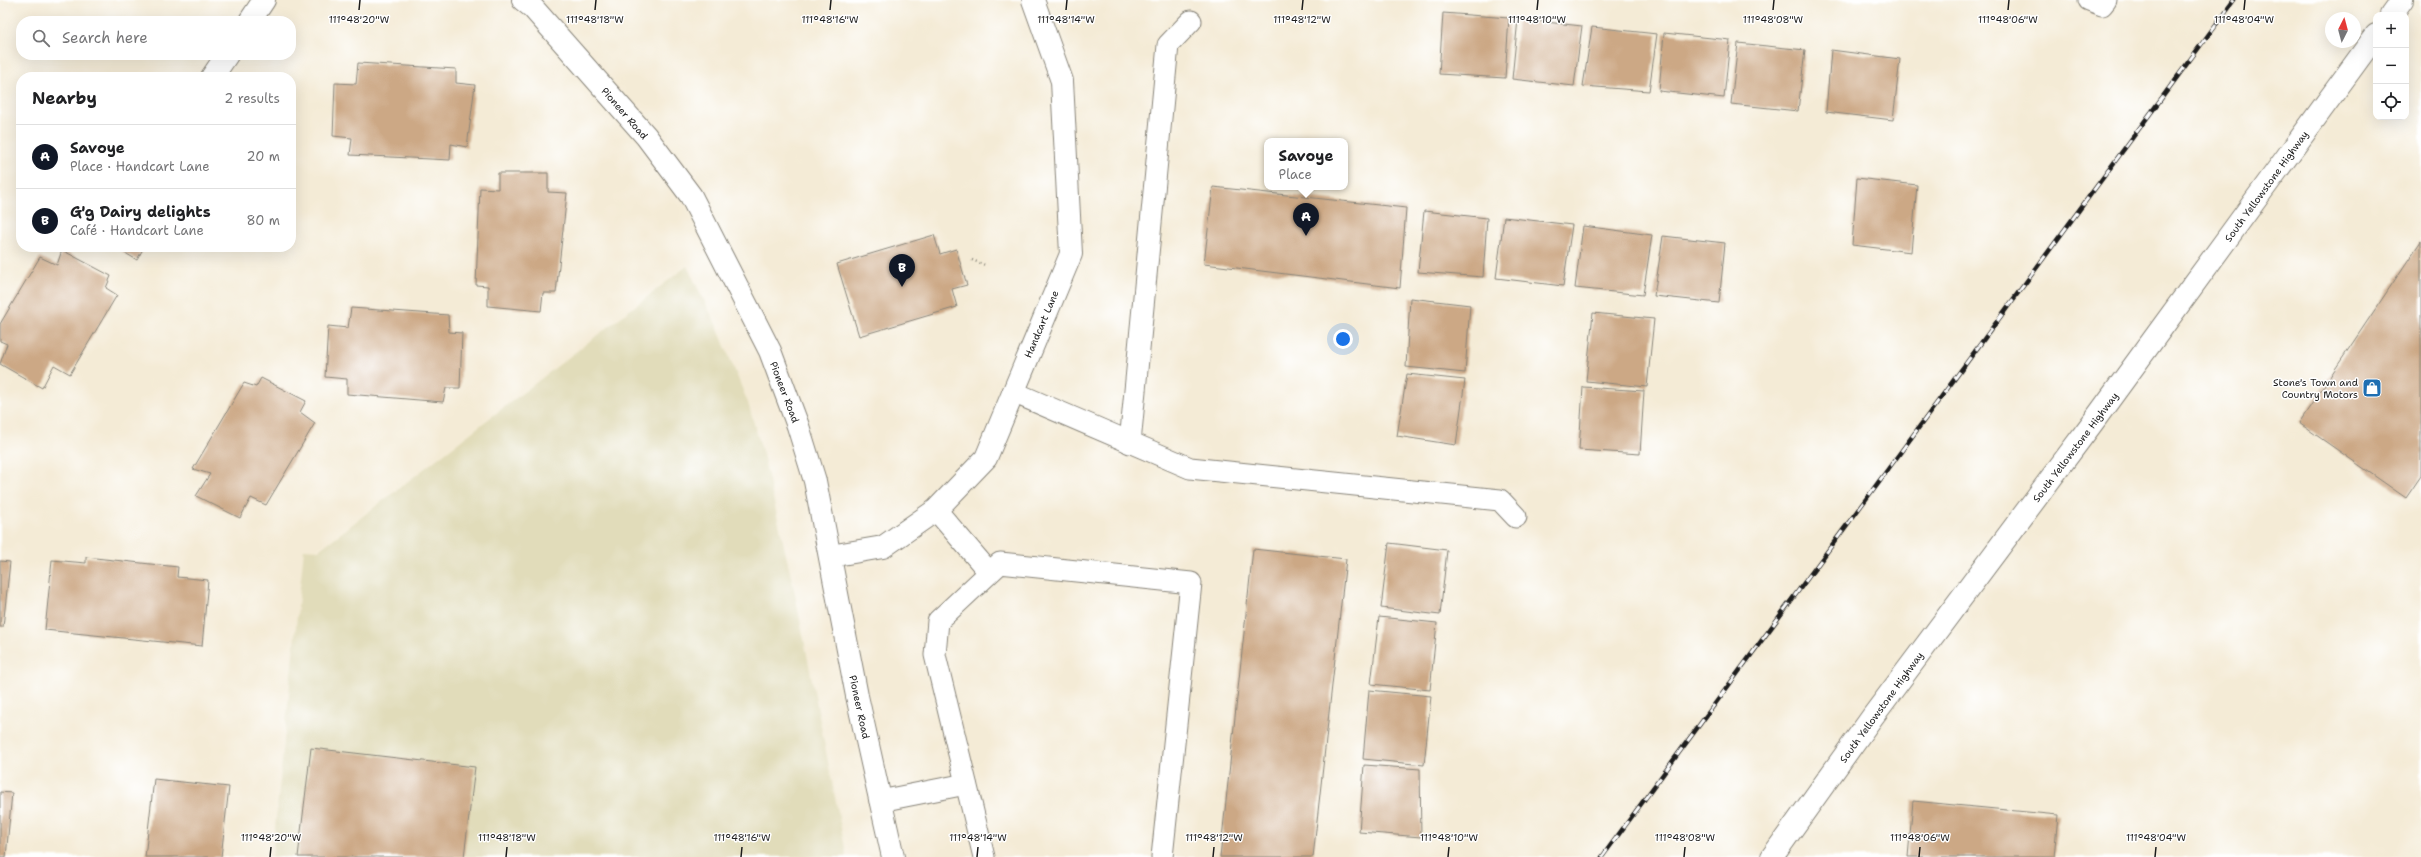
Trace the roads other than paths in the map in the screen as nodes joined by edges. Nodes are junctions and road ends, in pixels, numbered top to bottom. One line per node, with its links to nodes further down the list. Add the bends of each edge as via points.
1 (264, 0): 8 (street)
2 (523, 0): 17 (street, Pioneer Road, via 533,8 646,136 691,196 770,351 815,481)
3 (1034, 0): 13 (street, Handcart Lane, via 1062,81 1071,254)
4 (2090, 0): 5 (lane, via 2102,5)
5 (2106, 0)
6 (2402, 0): 7 (street)
7 (2393, 12)
8 (253, 16)
9 (1191, 21): 14 (lane, via 1168,45)
10 (2373, 39): 24 (street, South Yellowstone Highway)
11 (224, 60): 12 (street)
12 (215, 72)
13 (1013, 392): 14 (lane); 15 (street, Handcart Lane, via 986,458)
14 (1130, 443): 16 (lane, via 1190,468 1500,500)
15 (936, 510): 17 (street, Handcart Lane, via 883,547); 18 (lane)
16 (1516, 517)
17 (830, 556): 20 (street, Pioneer Road)
18 (989, 572): 19 (lane, via 938,621 935,655); 23 (lane, via 1000,563 1191,583)
19 (966, 784): 20 (lane); 22 (lane)
20 (880, 801): 21 (street, Pioneer Road)
21 (892, 856)
22 (984, 857)
23 (1162, 857)
24 (1772, 857)

